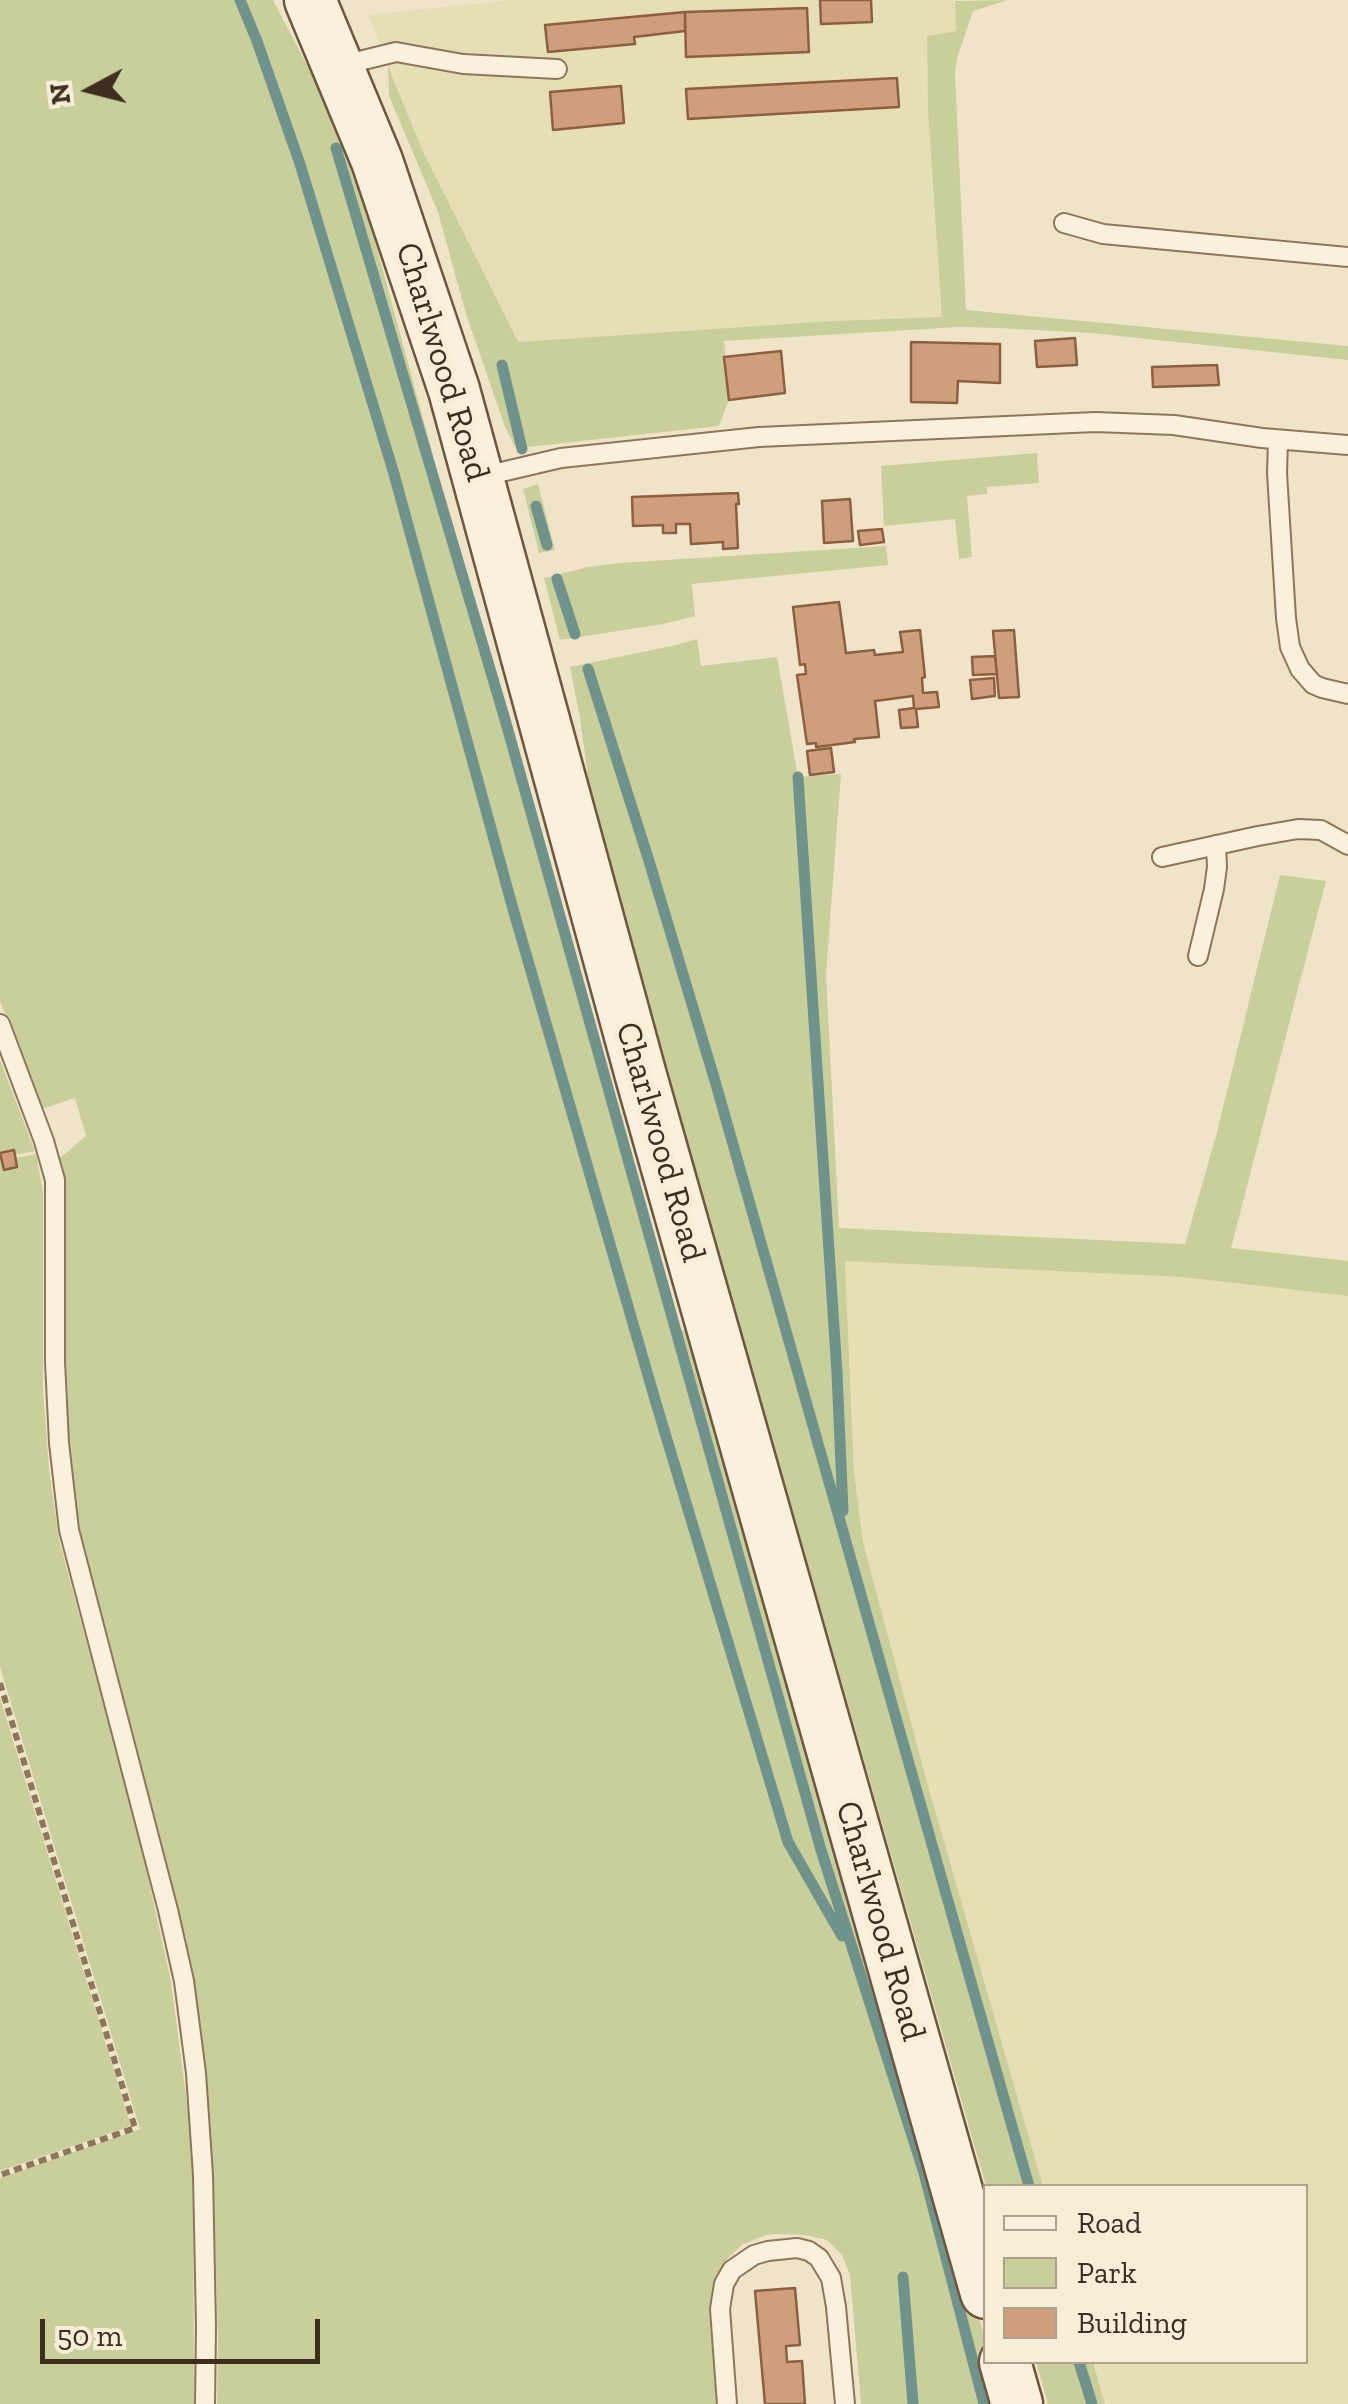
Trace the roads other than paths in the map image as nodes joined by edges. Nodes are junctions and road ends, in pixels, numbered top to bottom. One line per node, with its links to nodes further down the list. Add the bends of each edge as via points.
1 (310, 0): 2 (street, Charlwood Road)
2 (338, 66): 3 (lane, via 396,52); 8 (street, Charlwood Road, via 420,284)
3 (557, 69)
4 (1064, 223): 5 (lane, via 1103,234)
5 (1348, 256)
6 (1278, 440): 7 (lane); 8 (lane, via 1095,422 796,434 561,458); 9 (lane, via 1290,647 1313,684)
7 (1348, 445)
8 (479, 478): 15 (street, Charlwood Road)
9 (1348, 694)
10 (1216, 845): 11 (lane, via 1310,829); 12 (lane); 13 (lane)
11 (1348, 846)
12 (1162, 857)
13 (1198, 956)
14 (0, 1024): 17 (lane, via 55,1180 58,1443 69,1530 184,1981 203,2175)
15 (983, 2281)
16 (1006, 2364): 20 (street)
17 (205, 2404)
18 (727, 2404): 19 (lane, via 724,2284 738,2264 754,2256 798,2248 820,2258 831,2278)
19 (845, 2404)
20 (1017, 2404)

